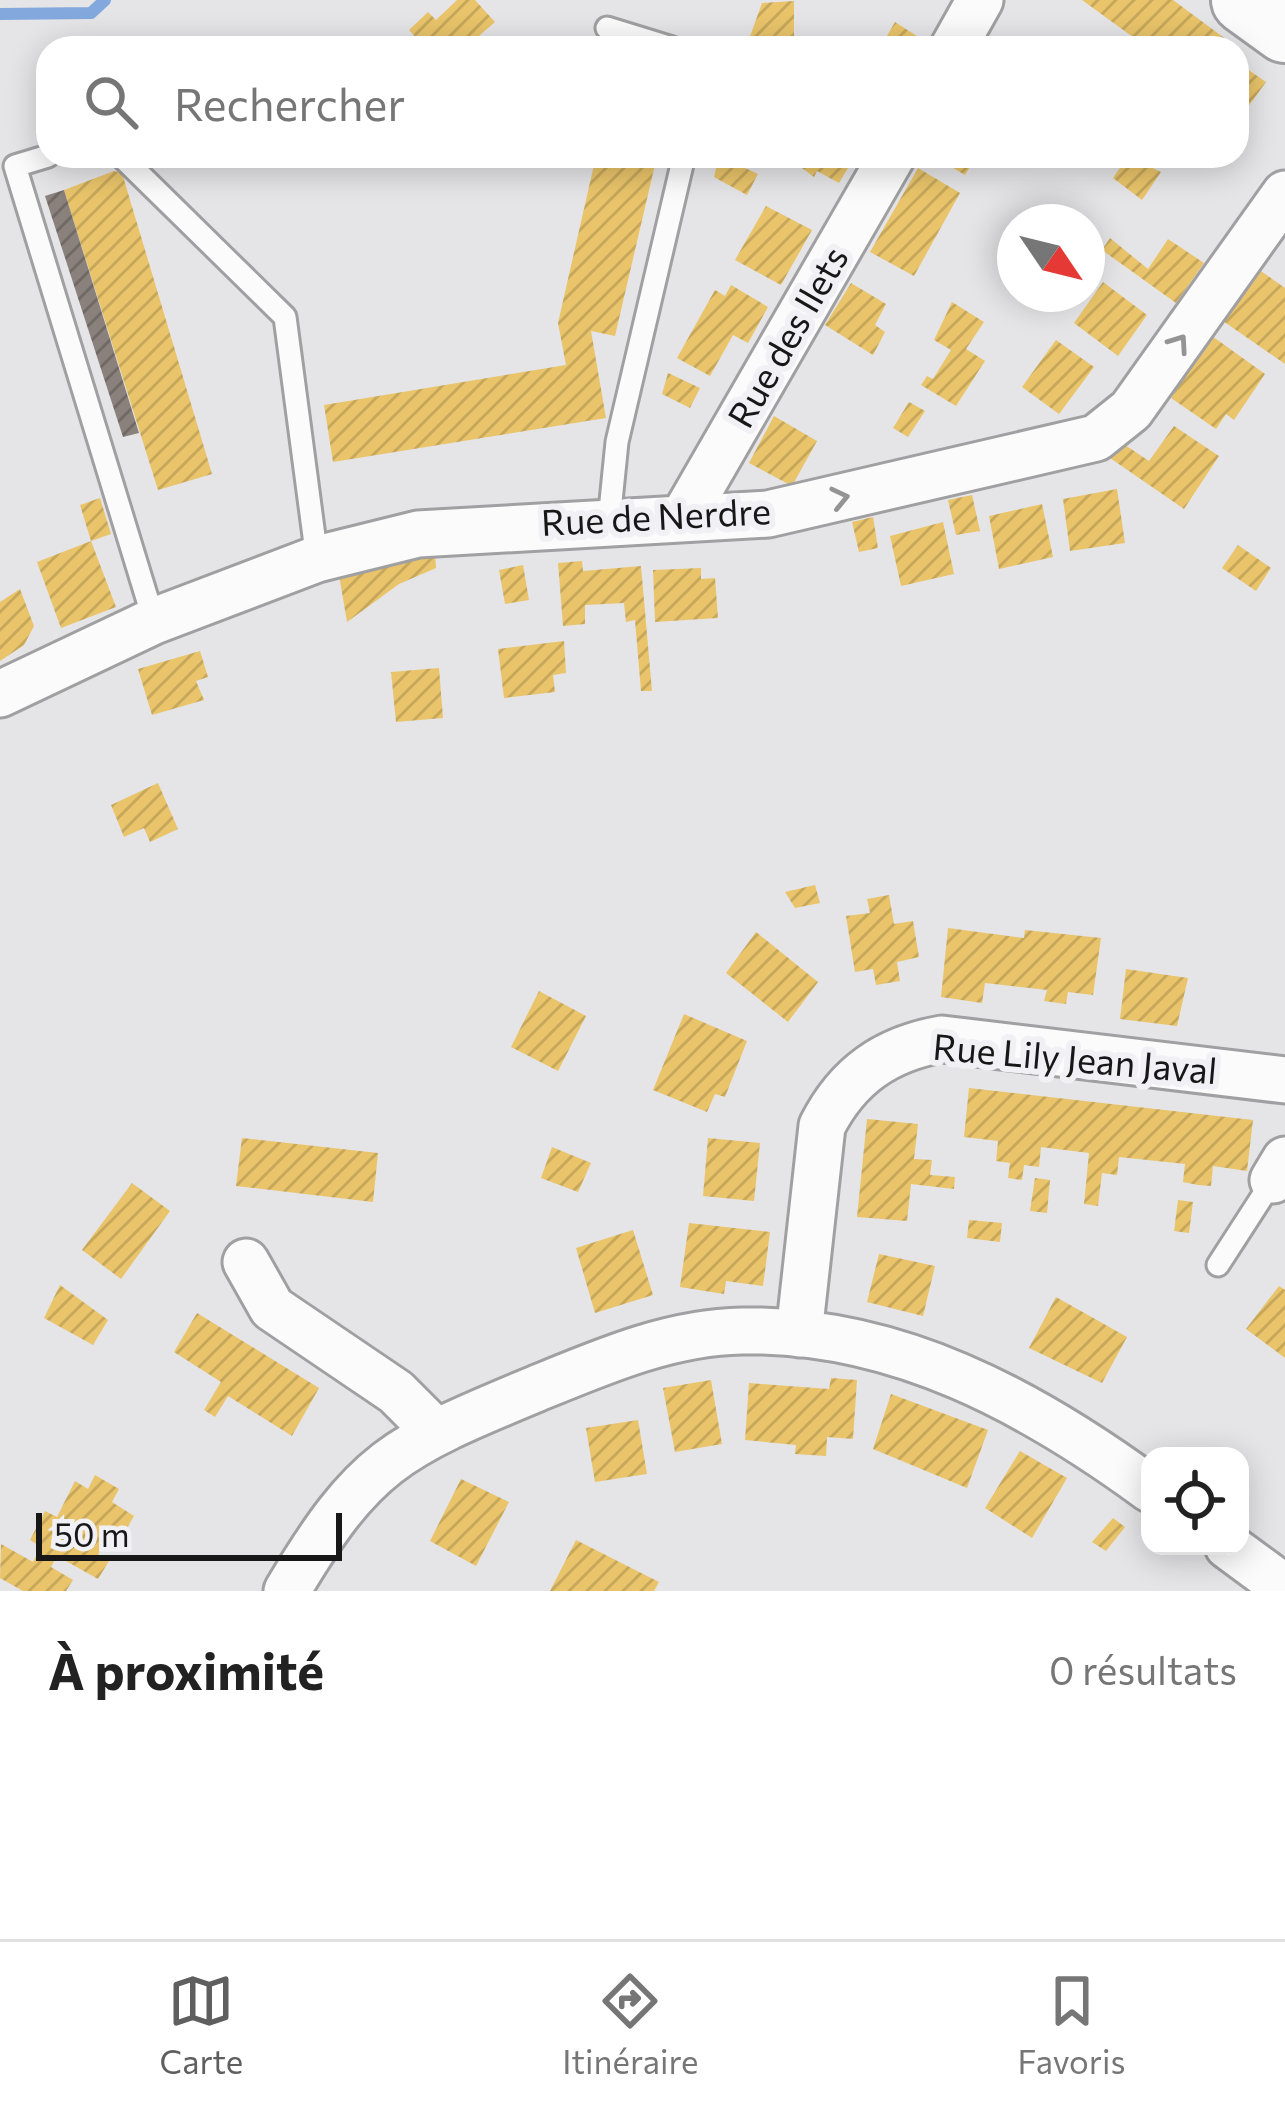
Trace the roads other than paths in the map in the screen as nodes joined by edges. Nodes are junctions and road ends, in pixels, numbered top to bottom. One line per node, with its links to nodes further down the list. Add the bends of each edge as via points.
1 (980, 0): 6 (street)
2 (1245, 0): 4 (main road)
3 (607, 28): 5 (lane)
4 (1285, 29)
5 (633, 36)
6 (960, 36)
7 (36, 160): 15 (lane, via 15,166)
8 (134, 168): 14 (lane, via 286,316 304,375)
9 (681, 168): 13 (lane, via 616,442)
10 (885, 168): 12 (street, Rue des Ilets)
11 (1285, 194): 12 (street, Rue de Nerdre, one-way to 11, via 768,514 1096,438 1132,410)
12 (683, 518): 13 (street, Rue de Nerdre)
13 (609, 521): 14 (street, Rue de Nerdre, via 418,534)
14 (317, 559): 15 (street, Rue de Nerdre)
15 (154, 621): 16 (street, Rue de Nerdre)
16 (0, 694)
17 (1285, 1080): 21 (street, Rue Lily Jean Javal, via 942,1039 902,1046 837,1097 822,1126)
18 (1279, 1170): 20 (lane)
19 (246, 1262): 22 (street, via 272,1308 372,1374)
20 (1218, 1265)
21 (799, 1334): 22 (street, via 739,1330 673,1340); 23 (street, via 961,1374)
22 (435, 1431): 26 (street, via 359,1484)
23 (1141, 1483)
24 (1240, 1555): 25 (street)
25 (1285, 1588)
26 (287, 1591)

